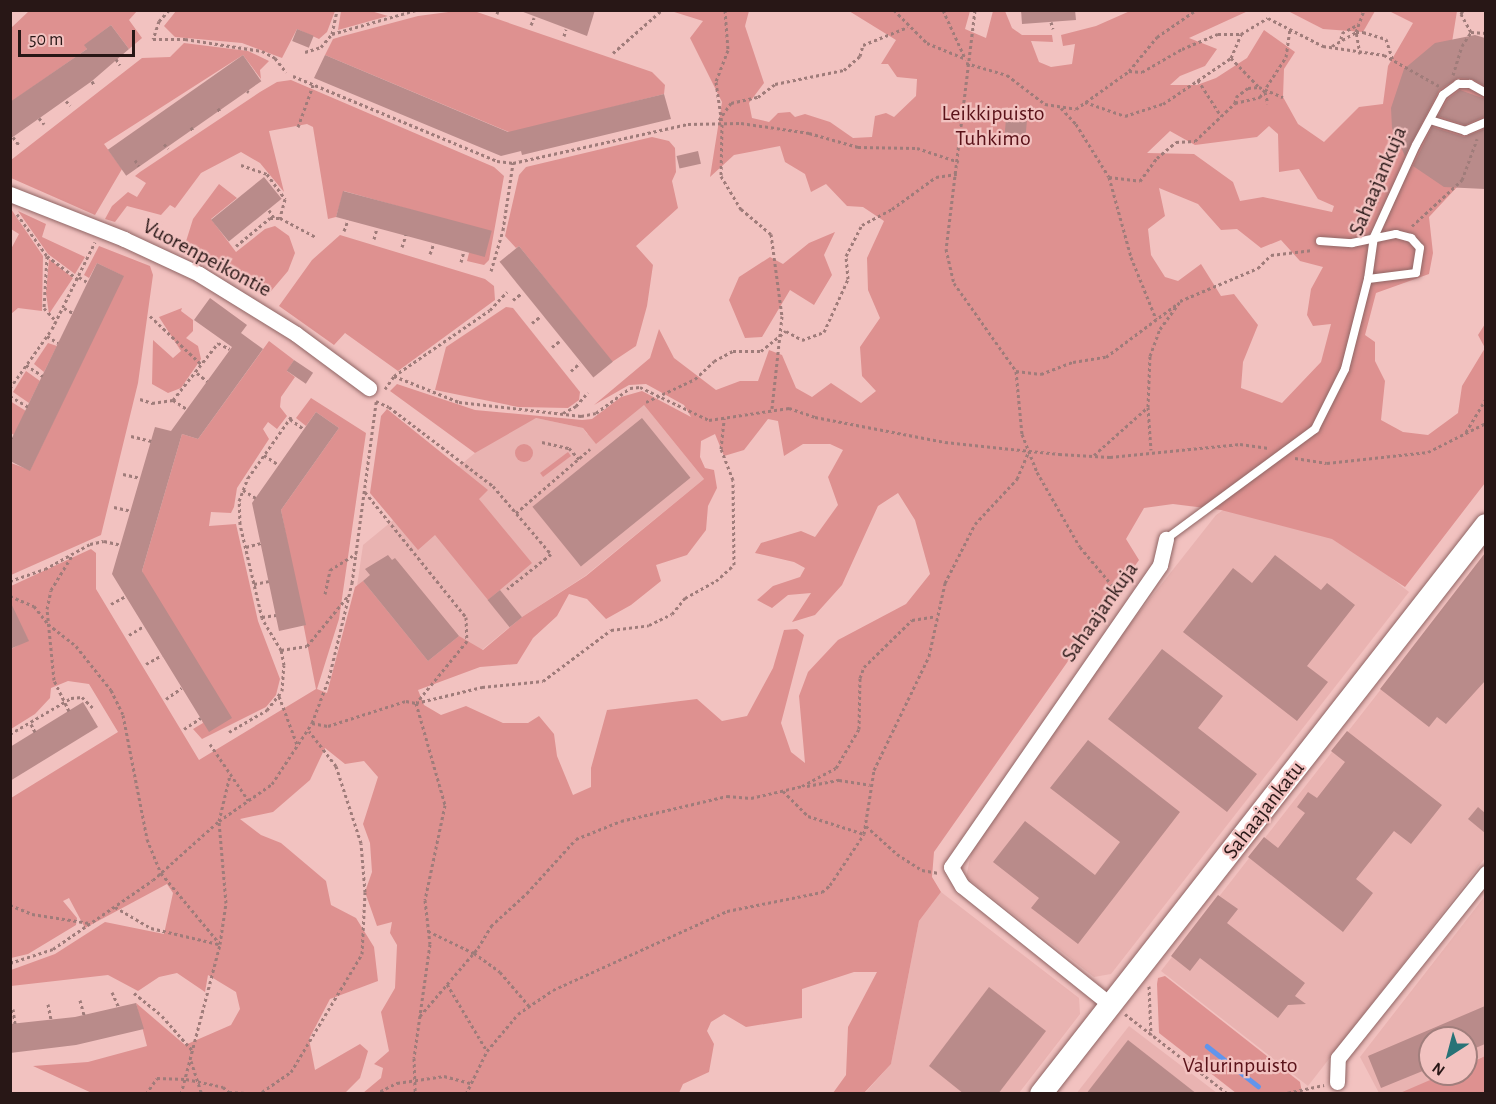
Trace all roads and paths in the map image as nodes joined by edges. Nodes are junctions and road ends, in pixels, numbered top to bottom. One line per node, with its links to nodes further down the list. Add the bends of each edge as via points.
1 (337, 10): 23 (path)
2 (416, 10): 23 (path)
3 (662, 10): 29 (path)
4 (725, 10): 66 (path, via 728,50 716,82)
5 (894, 10): 16 (path)
6 (943, 10): 33 (path)
7 (975, 10): 33 (path)
8 (1196, 10): 36 (path, via 1157,37)
9 (1364, 10): 14 (path)
10 (1463, 10): 21 (path, via 1461,14)
11 (167, 11): 37 (path, via 153,39 185,39 262,51 275,58)
12 (534, 18): 15 (path)
13 (1051, 22): 19 (path)
14 (1359, 24): 20 (path); 26 (path, via 1342,33)
15 (531, 25)
16 (908, 27): 33 (path, via 940,51); 60 (path, via 862,45 860,56 844,70 775,84 758,98 731,103)
17 (1290, 28): 24 (path, via 1268,18); 27 (path, via 1323,46); 44 (path, via 1286,57)
18 (566, 29): 25 (path)
19 (1053, 29)
20 (1356, 32): 26 (path); 30 (path); 34 (path, via 1386,39)
21 (1471, 32): 22 (path); 45 (path, via 1462,46)
22 (1485, 33)
23 (332, 34): 28 (path, via 321,47)
24 (1241, 34): 31 (path); 36 (path, via 1218,34 1142,72)
25 (564, 36)
26 (1341, 39): 27 (path)
27 (1332, 46): 30 (path)
28 (304, 52)
29 (613, 53)
30 (1360, 54): 34 (path, via 1384,55)
31 (1232, 58): 39 (path); 42 (path)
32 (116, 59): 35 (path)
33 (966, 61): 55 (path, via 1007,75 1045,104); 87 (path)
34 (1393, 61): 45 (path)
35 (120, 65)
36 (1128, 71): 51 (path)
37 (286, 72)
38 (293, 76): 41 (path)
39 (1198, 79): 51 (path, via 1163,104 1125,116); 58 (path)
40 (326, 83): 43 (path)
41 (313, 85): 43 (path); 67 (path)
42 (1259, 87): 44 (path); 52 (path, via 1248,88 1236,97)
43 (324, 89): 50 (path)
44 (1266, 92): 48 (path); 52 (path); 53 (path)
45 (1447, 92): 46 (lane, via 1458,84 1470,84); 61 (lane, Sahaajankuja)
46 (1485, 93)
47 (358, 97): 50 (path)
48 (1283, 97)
49 (66, 100): 54 (path)
50 (355, 102): 57 (path)
51 (1085, 102): 55 (path, via 1076,109)
52 (1236, 103): 58 (path)
53 (1268, 104)
54 (70, 105)
55 (1059, 107): 92 (path, via 1076,124)
56 (390, 110): 57 (path)
57 (388, 116): 68 (path)
58 (1221, 116): 92 (path, via 1195,141 1176,142 1157,158 1140,181)
59 (39, 118): 65 (path)
60 (719, 120)
61 (1430, 120): 64 (lane, Sahaajankuja, via 1465,131); 107 (lane, Sahaajankuja)
62 (658, 122): 70 (path)
63 (423, 123): 68 (path)
64 (1485, 123): 104 (path, via 1462,180 1443,201 1426,209)
65 (44, 124)
66 (722, 124): 70 (path, via 688,124); 87 (path, via 809,133 858,147 917,148); 157 (path, via 721,176 741,209 771,234 782,316)
67 (298, 127)
68 (420, 129): 75 (path)
69 (628, 129): 71 (path)
70 (660, 130): 71 (path)
71 (630, 136): 76 (path)
72 (13, 137): 79 (path)
73 (455, 137): 75 (path)
74 (598, 137): 76 (path)
75 (452, 143): 84 (path)
76 (599, 143): 82 (path)
77 (164, 144): 80 (path)
78 (568, 144): 82 (path)
79 (19, 145)
80 (168, 148)
81 (487, 150): 84 (path)
82 (570, 150): 85 (path)
83 (539, 151): 85 (path)
84 (484, 156): 88 (path)
85 (540, 156): 88 (path)
86 (135, 160): 90 (path)
87 (959, 162): 91 (path)
88 (513, 163): 117 (path, via 503,230)
89 (241, 165): 97 (path, via 267,174 285,199)
90 (139, 166)
91 (957, 174): 141 (path, via 946,249 954,283); 149 (path, via 936,177 862,225 846,256 848,279 824,332 802,340 786,331 761,351 734,351 714,361 695,379)
92 (1109, 177): 129 (path, via 1131,257)
93 (10, 194): 100 (street, Vuorenpeikontie)
94 (15, 210): 115 (path)
95 (269, 210): 96 (path)
96 (274, 218): 97 (path); 105 (path)
97 (280, 218): 106 (path)
98 (348, 220): 102 (path)
99 (377, 228): 108 (path)
100 (101, 230): 118 (path); 148 (street, Vuorenpeikontie, via 159,254 233,294)
101 (242, 231): 105 (path)
102 (344, 231)
103 (406, 236): 112 (path)
104 (1403, 236): 107 (lane); 119 (lane, via 1420,248 1416,273)
105 (247, 237): 111 (path)
106 (315, 237)
107 (1374, 237): 109 (lane, via 1352,243); 119 (lane, Sahaajankuja)
108 (374, 239)
109 (1320, 241): 124 (path, via 1314,249 1301,254 1271,255 1258,268)
110 (434, 243): 114 (path)
111 (236, 246)
112 (402, 246)
113 (464, 252): 116 (path)
114 (430, 254)
115 (46, 256): 118 (path); 130 (path, via 44,308)
116 (461, 262)
117 (491, 272)
118 (79, 278): 120 (path); 125 (path)
119 (1368, 279): 170 (lane, Sahaajankuja, via 1333,399 1315,429)
120 (87, 282)
121 (507, 292): 144 (path, via 483,315)
122 (522, 293): 123 (path)
123 (513, 300)
124 (1180, 302): 129 (path); 156 (path, via 1160,329 1150,356)
125 (63, 308): 126 (path); 130 (path)
126 (72, 313)
127 (150, 316): 139 (path)
128 (541, 316): 131 (path)
129 (1156, 319): 141 (path, via 1106,357 1073,362 1041,374)
130 (56, 321): 132 (path)
131 (532, 323)
132 (46, 336): 134 (path); 138 (path)
133 (561, 340): 135 (path)
134 (58, 343)
135 (552, 347)
136 (230, 349): 139 (path, via 218,343)
137 (580, 363): 140 (path)
138 (26, 365): 143 (path); 146 (path)
139 (202, 365): 142 (path)
140 (571, 371)
141 (1016, 371): 169 (path, via 1022,434)
142 (197, 373): 145 (path); 153 (path)
143 (43, 376)
144 (394, 376): 148 (path); 159 (path, via 459,402)
145 (207, 381)
146 (10, 388)
147 (588, 392): 159 (path, via 576,406)
148 (372, 395): 178 (path); 182 (path, via 493,486)
149 (661, 395): 154 (path); 159 (path, via 640,387 630,388 596,413); 160 (path, via 709,420)
150 (10, 396): 155 (path)
151 (140, 399): 153 (path, via 152,403)
152 (1485, 399): 163 (path)
153 (174, 400): 158 (path)
154 (646, 402)
155 (28, 407)
156 (1148, 407): 168 (path); 172 (path)
157 (772, 408): 160 (path); 169 (path, via 789,408 815,417 945,441)
158 (187, 409)
159 (561, 414)
160 (724, 418): 213 (path, via 721,448 733,480 734,565 716,581 685,598 672,614 649,625 611,630 543,681 482,687)
161 (1485, 423): 163 (path)
162 (304, 429): 171 (path, via 290,418)
163 (1464, 434): 170 (path, via 1428,453 1327,463 1305,462)
164 (131, 436): 165 (path)
165 (151, 441)
166 (542, 442): 173 (path, via 569,448)
167 (590, 449): 173 (path)
168 (1151, 450): 170 (path, via 1240,444); 172 (path)
169 (1029, 451): 172 (path); 198 (path, via 1036,472 1080,548); 201 (path, via 1017,479 975,524 945,583)
170 (1284, 453): 184 (lane, Sahaajankuja)
171 (264, 455): 174 (path); 177 (path)
172 (1092, 456)
173 (579, 459): 182 (path)
174 (279, 465)
175 (123, 474): 176 (path)
176 (140, 478)
177 (243, 490): 179 (path); 187 (path, via 239,501)
178 (364, 491): 189 (path); 213 (path, via 466,617 467,641)
179 (256, 498)
180 (114, 507): 181 (path)
181 (130, 511)
182 (516, 513): 193 (path, via 551,554)
183 (1485, 525): 253 (main road, Sahaajankatu)
184 (1166, 539): 253 (street, Sahaajankuja, via 1160,566 951,867 962,886)
185 (261, 543): 187 (path)
186 (121, 545): 188 (path, via 90,544)
187 (246, 547): 192 (path)
188 (73, 554): 190 (path); 203 (path, via 51,590)
189 (356, 554): 194 (path, via 330,570); 195 (path)
190 (10, 581)
191 (269, 581): 192 (path)
192 (254, 584): 202 (path)
193 (507, 589)
194 (325, 594)
195 (349, 595): 206 (path, via 307,646); 217 (path, via 329,678)
196 (10, 596): 203 (path, via 34,606)
197 (126, 596): 199 (path)
198 (1122, 597)
199 (111, 604)
200 (276, 615): 202 (path)
201 (936, 616): 227 (path, via 929,656); 228 (path, via 912,620 864,667 860,678 859,729 836,768)
202 (262, 617): 206 (path)
203 (48, 624): 212 (path, via 54,680); 234 (path, via 76,646 111,690 123,715 147,839)
204 (144, 626): 205 (path)
205 (129, 635)
206 (281, 650): 210 (path, via 284,673)
207 (162, 655): 208 (path)
208 (146, 664)
209 (183, 688): 211 (path)
210 (279, 696): 222 (path, via 267,710); 225 (path)
211 (166, 699)
212 (65, 702): 214 (path, via 82,698); 215 (path); 218 (path)
213 (416, 703): 217 (path, via 405,701 328,726); 240 (path, via 445,805 425,900)
214 (93, 708)
215 (69, 711)
216 (201, 718): 219 (path)
217 (312, 723): 220 (path)
218 (31, 724): 221 (path); 223 (path)
219 (184, 729)
220 (309, 731): 225 (path); 267 (path, via 336,766 361,843 365,892 362,954 291,1072)
221 (36, 732)
222 (229, 732)
223 (10, 734)
224 (210, 744): 226 (path)
225 (298, 748): 230 (path, via 272,784)
226 (230, 775): 230 (path); 231 (path)
227 (870, 785): 228 (path, via 840,780); 232 (path)
228 (802, 786): 229 (path)
229 (783, 791): 233 (path, via 808,816); 242 (path, via 751,798 717,799 621,821 576,839 491,926)
230 (248, 800): 231 (path)
231 (219, 821): 234 (path); 241 (path, via 226,903)
232 (865, 825): 233 (path); 236 (path, via 897,854 922,870)
233 (864, 834): 250 (path, via 848,863 822,891 727,911 553,990)
234 (161, 873): 238 (path); 241 (path)
235 (1485, 873): 264 (street, via 1338,1058)
236 (941, 874)
237 (10, 904): 239 (path, via 32,914)
238 (115, 907): 239 (path); 241 (path, via 151,928)
239 (89, 922): 243 (path, via 53,949)
240 (428, 932): 242 (path); 255 (path)
241 (220, 944): 259 (path)
242 (474, 953): 245 (path); 250 (path, via 500,972)
243 (10, 963)
244 (1149, 983): 258 (path)
245 (447, 984): 255 (path); 260 (path)
246 (112, 992): 251 (path)
247 (134, 993): 259 (path, via 162,1016)
248 (80, 1000): 254 (path)
249 (48, 1004): 256 (path)
250 (530, 1007): 260 (path, via 518,1014)
251 (118, 1008)
252 (13, 1009): 257 (path)
253 (1118, 1010): 258 (path); 275 (main road, Sahaajankatu)
254 (84, 1015)
255 (420, 1016): 263 (path)
256 (51, 1020)
257 (15, 1024)
258 (1151, 1035): 276 (path)
259 (192, 1050): 261 (path)
260 (487, 1051): 266 (path)
261 (190, 1060): 262 (path); 265 (path)
262 (186, 1079): 265 (path); 268 (path, via 157,1078); 269 (path)
263 (414, 1082): 266 (path, via 444,1076); 272 (path, via 397,1083); 273 (path)
264 (1337, 1082): 277 (path)
265 (200, 1083): 267 (path, via 229,1092); 270 (path)
266 (471, 1083): 274 (path)
267 (262, 1092): 271 (path)
268 (146, 1094)
269 (181, 1094)
270 (202, 1094)
271 (268, 1094)
272 (375, 1094)
273 (415, 1094)
274 (465, 1094)
275 (1041, 1094)
276 (1228, 1094)
277 (1281, 1094)

